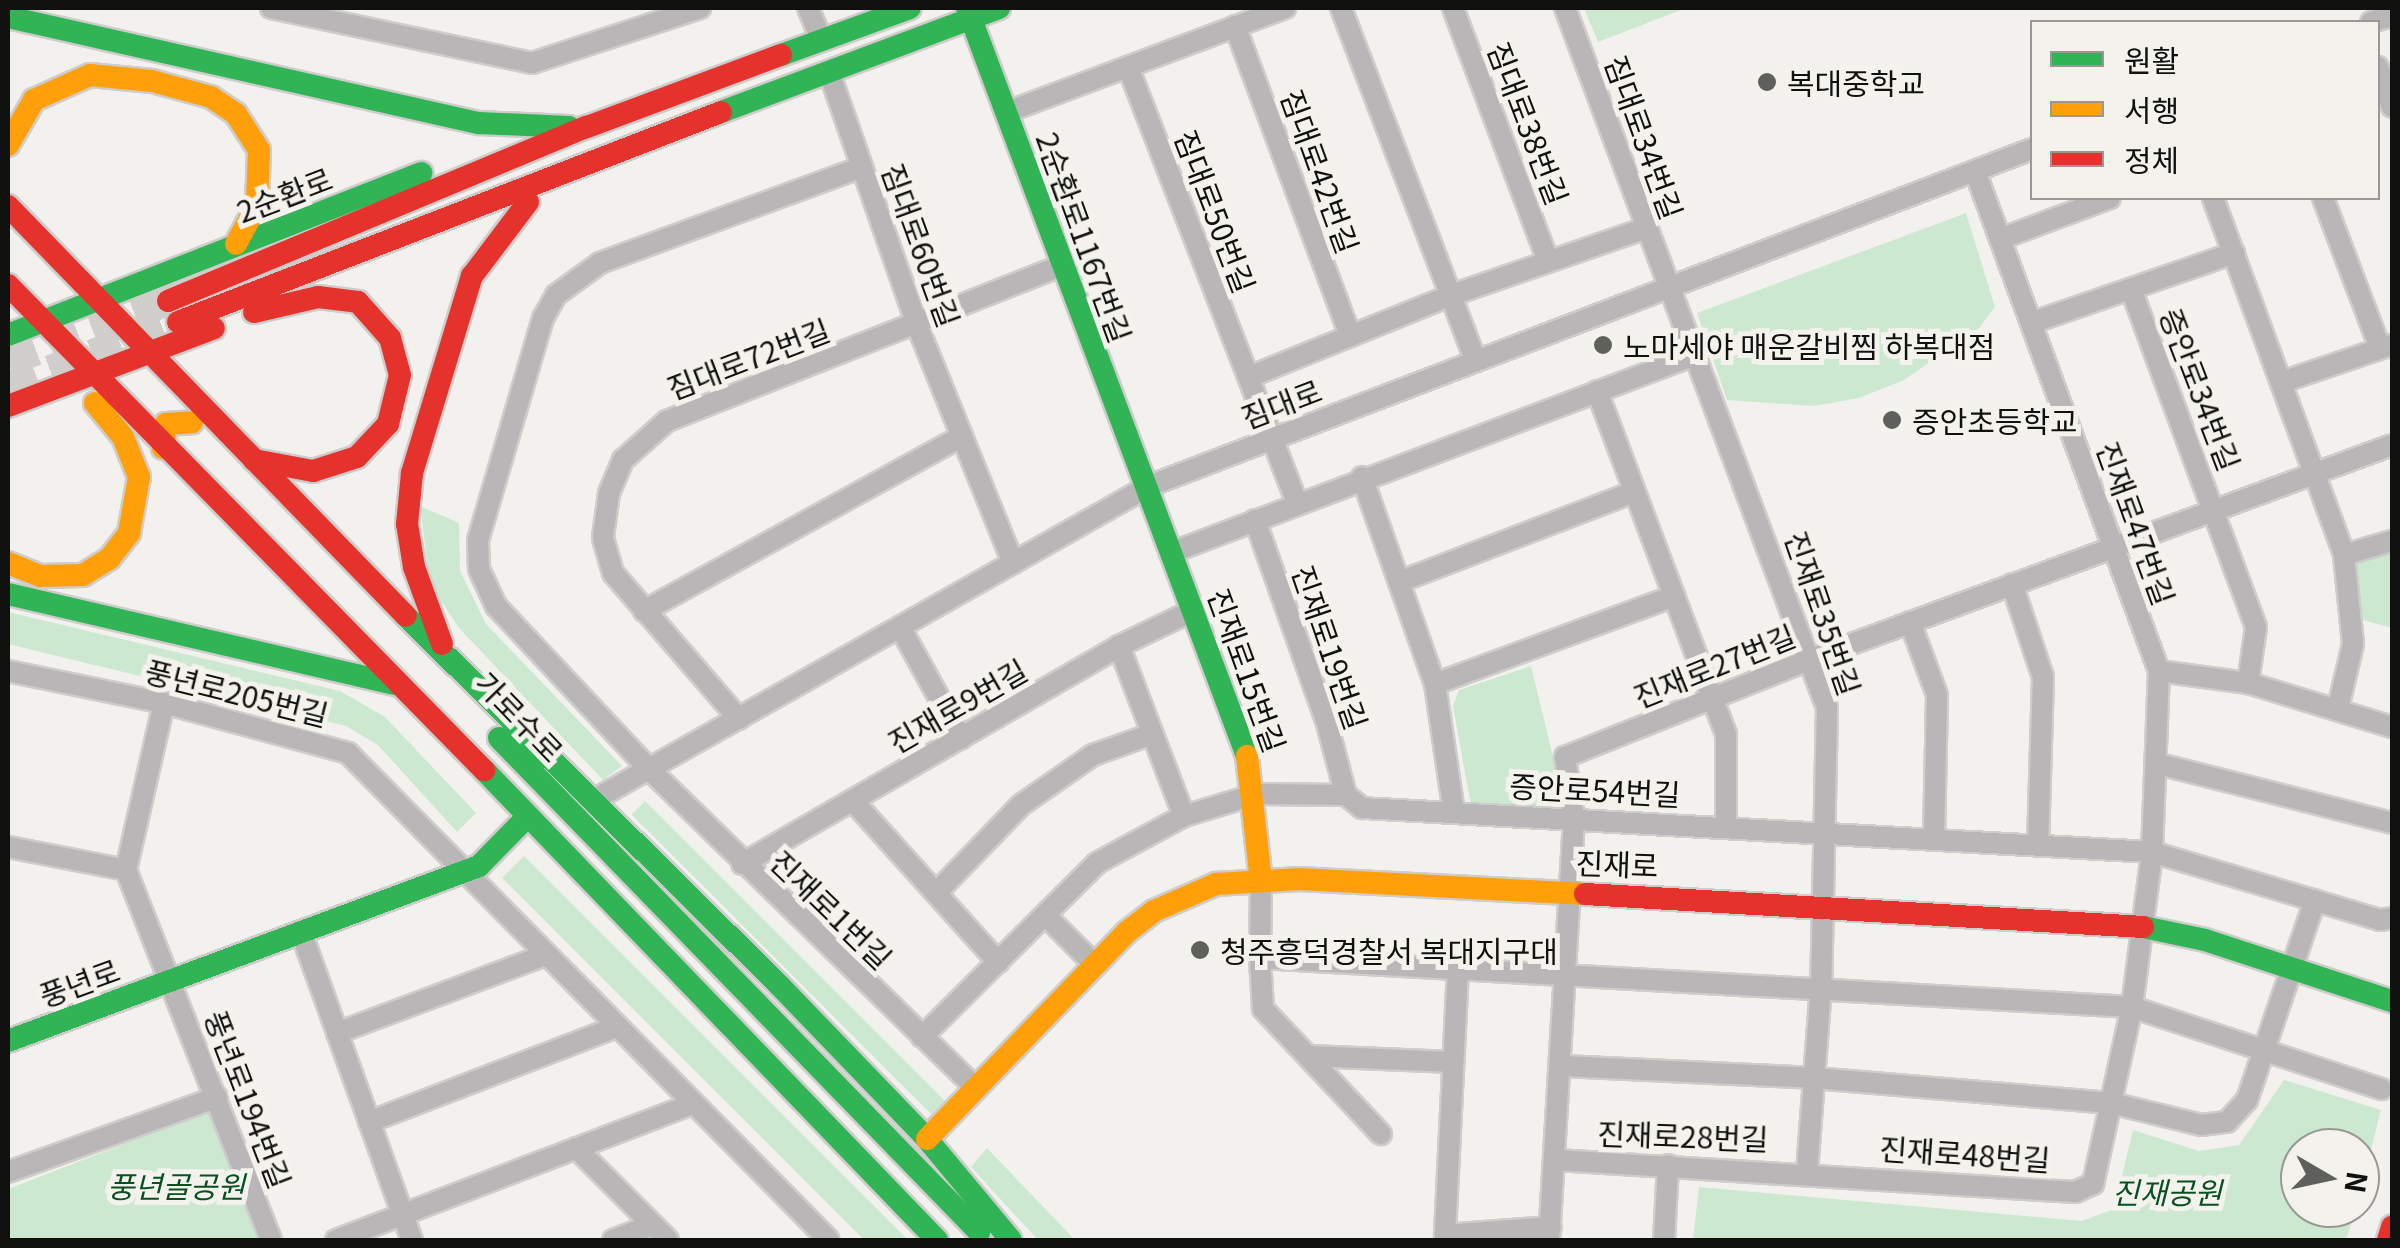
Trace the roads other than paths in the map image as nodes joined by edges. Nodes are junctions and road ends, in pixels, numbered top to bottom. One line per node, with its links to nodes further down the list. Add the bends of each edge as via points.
1 (271, 8): 2 (street, via 532,63)
2 (700, 8)
3 (808, 8): 13 (street)
4 (910, 8): 13 (main road, 2순환로)
5 (999, 8): 10 (main road, 2순환로)
6 (1285, 8): 12 (street)
7 (1341, 8): 40 (street)
8 (1453, 8): 35 (street, 짐대로38번길)
9 (1565, 8): 31 (street, 짐대로34번길)
10 (969, 11): 15 (main road, 2순환로); 18 (main road, 2순환로1167번길)
11 (8, 17): 19 (main road, via 478,123)
12 (1235, 26): 14 (street); 47 (street, 짐대로42번길)
13 (822, 41): 19 (main road, 2순환로)
14 (1128, 67): 18 (street); 52 (street, 짐대로50번길)
15 (830, 72): 22 (main road, 2순환로); 23 (street, 짐대로60번길)
16 (2380, 73): 17 (street)
17 (2388, 98)
18 (1007, 112): 36 (main road, 2순환로1167번길)
19 (587, 127): 22 (main road, 2순환로, via 173,312); 33 (main road, 2순환로, via 498,145)
20 (8, 144): 33 (main road, via 34,100 90,75 148,80 210,97 236,114 259,150 257,204)
21 (2030, 150): 24 (street, 짐대로)
22 (595, 160): 29 (main road, 2순환로)
23 (862, 167): 45 (street, 짐대로60번길); 103 (street, 진재로1번길, via 600,263 556,294 544,318 478,541 478,569 496,606)
24 (1975, 171): 32 (street, 진재로47번길); 38 (street, 짐대로)
25 (8, 188): 30 (main road)
26 (2105, 200): 32 (street)
27 (2215, 200): 34 (street)
28 (2325, 200): 48 (street)
29 (528, 202): 43 (main road, 2순환로); 89 (main road, via 472,276 412,473 407,524 414,567)
30 (10, 218): 41 (main road, 가로수로)
31 (1646, 228): 35 (street); 38 (street, 짐대로34번길)
32 (2000, 239): 44 (street, 진재로47번길)
33 (236, 244): 41 (main road, 2순환로)
34 (2234, 253): 39 (street); 54 (street)
35 (1548, 260): 40 (street)
36 (1060, 266): 45 (street, 짐대로72번길); 68 (main road, 2순환로1167번길)
37 (8, 286): 46 (main road)
38 (1668, 288): 49 (street, 진재로35번길); 51 (street, 짐대로)
39 (2131, 289): 44 (street); 71 (street, 증안로34번길)
40 (1449, 296): 47 (street); 51 (street)
41 (88, 302): 46 (main road, 2순환로); 50 (main road, 가로수로)
42 (8, 306): 46 (main road)
43 (254, 312): 50 (main road, 2순환로); 65 (main road, via 318,297 358,302 384,328 400,374 388,424 357,457 302,471)
44 (2031, 324): 74 (street, 진재로47번길)
45 (917, 326): 61 (street, 짐대로60번길); 84 (street, 짐대로72번길, via 667,420 638,440 608,493 603,537 613,573)
46 (25, 328): 53 (main road)
47 (1350, 336): 52 (street)
48 (2386, 346): 54 (street)
49 (1695, 355): 55 (street); 88 (street, 진재로35번길)
50 (141, 356): 53 (main road, 2순환로); 60 (main road, 가로수로); 65 (main road, 가로수로)
51 (1476, 361): 62 (street, 짐대로)
52 (1249, 376): 62 (street, 짐대로50번길)
53 (84, 377): 56 (main road); 59 (main road); 64 (main road)
54 (2282, 382): 66 (street)
55 (1598, 391): 67 (street); 69 (street)
56 (30, 397): 57 (main road); 58 (main road)
57 (8, 406)
58 (8, 416)
59 (109, 418): 64 (main road); 77 (main road, via 139,477 137,511 120,547 97,569 76,576 40,576)
60 (192, 422): 64 (main road, via 166,424); 166 (main road, 가로수로)
61 (962, 436): 78 (street, 짐대로60번길); 84 (street)
62 (1273, 438): 68 (street, 짐대로); 70 (street, 짐대로50번길)
63 (2392, 445): 66 (street, 증안로34번길)
64 (163, 448): 94 (main road)
65 (249, 457): 89 (main road, 가로수로)
66 (2313, 474): 71 (street, 증안로34번길); 76 (street)
67 (1362, 477): 70 (street); 79 (street)
68 (1150, 486): 75 (main road, 진재로15번길); 78 (street, 짐대로)
69 (1633, 492): 79 (street); 82 (street)
70 (1296, 501): 72 (street)
71 (2216, 510): 74 (street, 증안로34번길); 92 (street, 증안로34번길, via 2256,628)
72 (1255, 520): 75 (street); 105 (street, 진재로19번길)
73 (2392, 542): 76 (street)
74 (2114, 546): 80 (street, 진재로27번길); 91 (street, 진재로47번길)
75 (1174, 552): 83 (main road, 진재로15번길)
76 (2344, 555): 97 (street, via 2353,644)
77 (8, 563)
78 (1013, 563): 86 (street, 짐대로)
79 (1399, 582): 93 (street)
80 (2012, 584): 85 (street, 진재로27번길); 116 (street, via 2042,677)
81 (8, 594): 94 (main road)
82 (1674, 596): 93 (street); 95 (street)
83 (1194, 610): 87 (street, 진재로9번길); 104 (main road, 진재로15번길)
84 (644, 611): 98 (street, 짐대로72번길)
85 (1910, 622): 88 (street, 진재로27번길); 115 (street, via 1938,695)
86 (900, 627): 98 (street, 짐대로); 101 (street)
87 (1120, 646): 100 (street); 101 (street, 진재로9번길)
88 (1810, 659): 95 (street, 진재로27번길); 114 (street, 진재로35번길, via 1827,708)
89 (450, 660): 107 (main road, 가로수로)
90 (8, 671): 96 (street, 풍년로205번길)
91 (2159, 671): 92 (street); 102 (street, 진재로47번길)
92 (2248, 683): 97 (street)
93 (1435, 684): 108 (street)
94 (398, 686): 109 (main road)
95 (1714, 698): 111 (street, 진재로27번길, via 1564,757); 113 (street, via 1726,735)
96 (164, 703): 120 (street); 121 (street, 풍년로205번길, via 348,753 370,769)
97 (2338, 708): 99 (street)
98 (739, 719): 103 (street, 짐대로)
99 (2392, 727)
100 (1152, 734): 110 (street); 124 (street, via 1093,755 1021,806)
101 (961, 738): 106 (street, 진재로9번길)
102 (2159, 764): 112 (street); 118 (street, 진재로47번길)
103 (650, 770): 107 (street, 짐대로); 119 (street, 진재로1번길)
104 (1258, 794): 105 (street, 증안로54번길); 110 (street, 증안로54번길); 122 (main road, 진재로15번길)
105 (1346, 795): 108 (street, 증안로54번길, via 1362,808)
106 (853, 800): 119 (street, 진재로9번길); 124 (street)
107 (592, 802): 158 (main road, 가로수로)
108 (1454, 812): 111 (street, 증안로54번길)
109 (528, 816): 121 (main road, 풍년로, via 479,866); 174 (main road)
110 (1184, 816): 127 (street, via 1097,863)
111 (1574, 818): 113 (street, 증안로54번길); 123 (street, 진재로27번길)
112 (2392, 823)
113 (1726, 825): 114 (street, 증안로54번길)
114 (1828, 830): 115 (street, 증안로54번길); 126 (street, 진재로35번길)
115 (1934, 838): 116 (street, 증안로54번길)
116 (2038, 845): 118 (street, 증안로54번길)
117 (8, 846): 120 (street)
118 (2152, 852): 125 (street, 증안로54번길); 129 (street, 진재로47번길)
119 (742, 864): 144 (street, 진재로1번길)
120 (126, 870): 138 (street, 풍년로194번길)
121 (460, 873): 130 (main road, 풍년로); 131 (street, 풍년로205번길)
122 (1261, 880): 123 (main road, 진재로); 132 (street); 134 (main road, 진재로, via 1186,894)
123 (1568, 891): 126 (main road, 진재로); 137 (street, 진재로28번길)
124 (936, 893): 133 (street)
125 (2315, 900): 128 (street, 증안로54번길); 136 (street)
126 (1824, 904): 129 (main road, 진재로); 139 (street, 진재로35번길)
127 (1046, 916): 133 (street); 134 (street)
128 (2392, 918)
129 (2142, 926): 136 (main road, 진재로); 141 (street, 진재로48번길)
130 (301, 932): 138 (main road, 풍년로); 143 (street)
131 (546, 956): 142 (street, 풍년로205번길); 143 (street)
132 (1260, 958): 135 (street); 147 (street, via 1264,1009)
133 (998, 962): 144 (street)
134 (1093, 963): 151 (main road, 진재로)
135 (1458, 968): 137 (street); 148 (street)
136 (2296, 970): 140 (main road, 진재로); 146 (street)
137 (1564, 974): 139 (street); 149 (street, 진재로28번길)
138 (172, 980): 145 (main road, 풍년로); 153 (street, 풍년로194번길)
139 (1821, 986): 141 (street); 150 (street, 진재로35번길)
140 (2392, 1002)
141 (2132, 1008): 146 (street); 154 (street, 진재로48번길)
142 (616, 1027): 155 (street, 풍년로205번길); 156 (street)
143 (337, 1034): 156 (street)
144 (922, 1037): 151 (street, 진재로1번길)
145 (8, 1041)
146 (2266, 1048): 152 (street); 154 (street, 진재로48번길, via 2247,1100 2227,1122 2201,1125)
147 (1310, 1056): 148 (street); 157 (street)
148 (1453, 1062): 168 (street, via 1445,1235)
149 (1562, 1066): 150 (street, 진재로48번길); 160 (street, 진재로28번길)
150 (1814, 1078): 154 (street, 진재로48번길); 162 (street, 진재로35번길)
151 (975, 1087): 158 (main road, 진재로)
152 (2382, 1089)
153 (217, 1097): 163 (street); 169 (street, 풍년로194번길)
154 (2111, 1103): 162 (street, 진재로48번길, via 2093,1184 2075,1192)
155 (693, 1104): 159 (street); 173 (street, 풍년로205번길)
156 (370, 1122): 164 (street)
157 (1380, 1134)
158 (927, 1139): 166 (main road, 가로수로)
159 (576, 1148): 164 (street); 167 (street)
160 (1556, 1160): 161 (street, 진재로28번길); 168 (street, 진재로28번길)
161 (1668, 1165): 162 (street, 진재로28번길); 177 (street)
162 (1807, 1171)
163 (8, 1172)
164 (402, 1214): 170 (street); 171 (street)
165 (2392, 1227): 178 (main road)
166 (988, 1229): 175 (main road); 176 (main road)
167 (660, 1233): 172 (street)
168 (1550, 1234)
169 (271, 1240)
170 (336, 1240)
171 (412, 1240)
172 (613, 1240)
173 (829, 1240)
174 (936, 1240)
175 (1000, 1240)
176 (1012, 1240)
177 (1664, 1240)
178 (2388, 1240)

